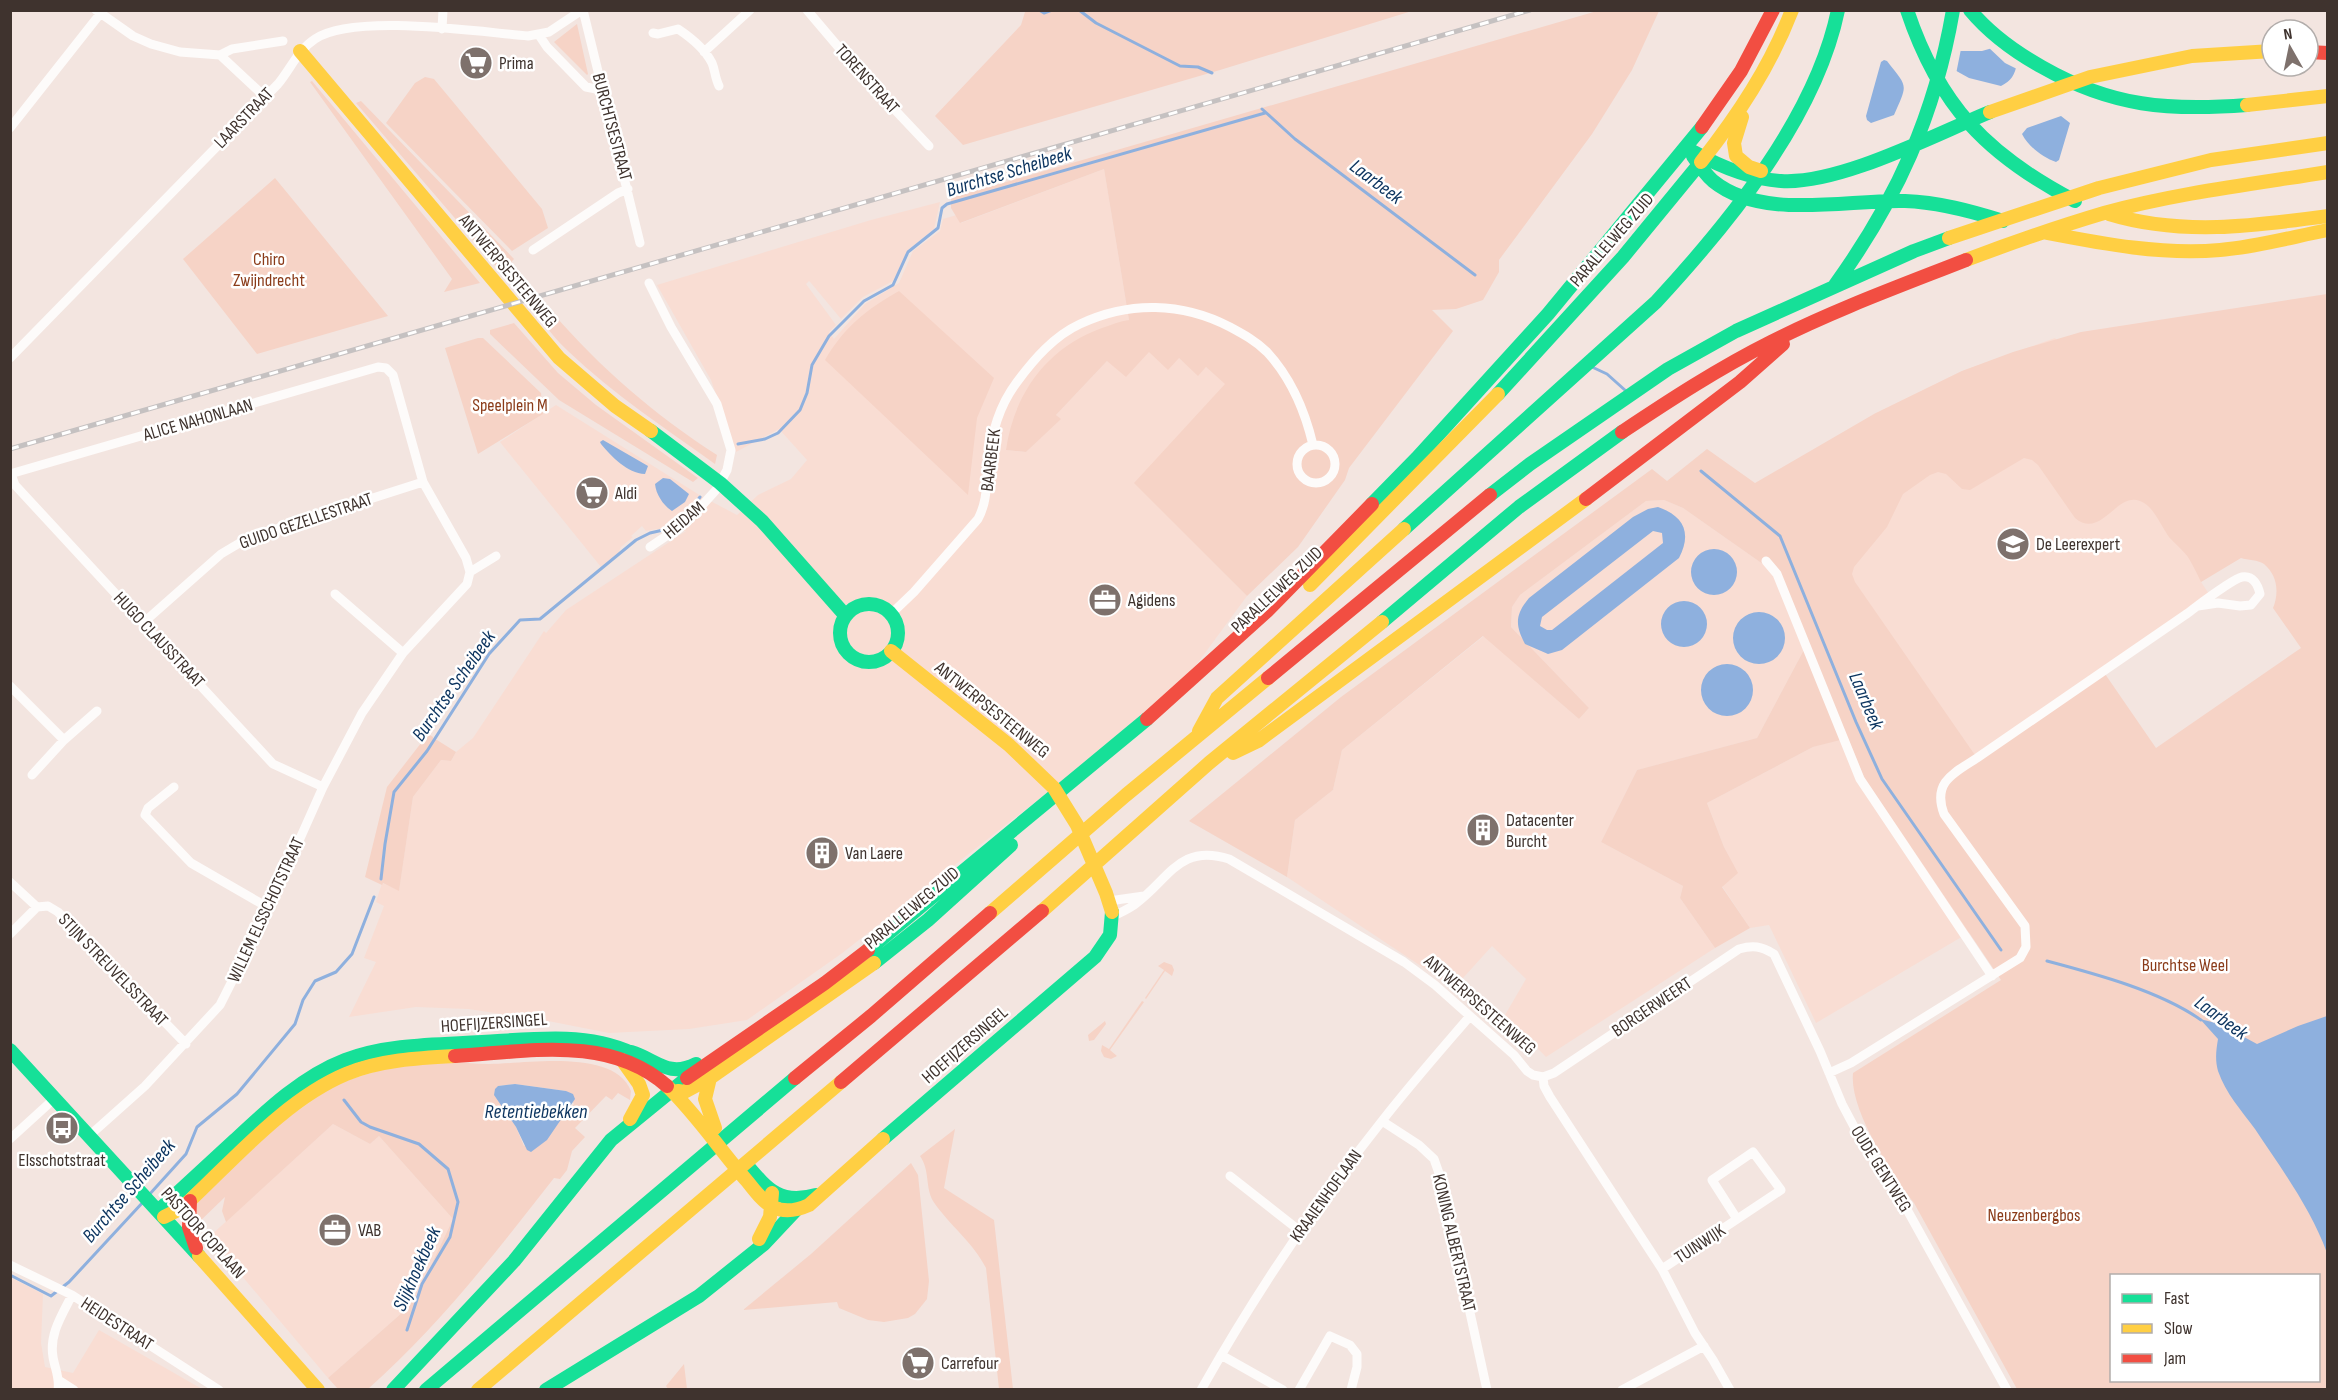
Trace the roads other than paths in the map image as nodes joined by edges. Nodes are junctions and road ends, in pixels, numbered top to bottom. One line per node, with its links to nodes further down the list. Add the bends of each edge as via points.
1 (442, 10): 12 (street)
2 (583, 10): 14 (street, LAARSTRAAT, via 563,25); 22 (street, BURCHTSESTRAAT)
3 (750, 10): 17 (street)
4 (807, 10): 28 (street, TORENSTRAAT)
5 (1773, 10): 20 (main road, PARALLELWEG ZUID)
6 (1792, 10): 25 (main road, PARALLELWEG ZUID, via 1779,43)
7 (1838, 10): 60 (main road, via 1822,64 1801,107 1737,207 1681,276 1217,698)
8 (1907, 10): 35 (main road, via 1937,80 1979,135 2007,161 2074,200 2117,218 2172,228)
9 (1953, 10): 61 (main road, via 1944,57 1913,152 1896,190 1857,256 1782,345 1621,473 1258,741)
10 (1970, 10): 23 (main road, via 2008,46 2049,73 2126,103 2217,109)
11 (98, 12): 19 (street, via 151,44 180,52); 26 (street)
12 (442, 29): 14 (street, LAARSTRAAT); 16 (street, LAARSTRAAT, via 335,29)
13 (653, 33): 17 (street, via 678,29)
14 (539, 35): 22 (street, via 586,87)
15 (283, 41): 19 (street, via 232,49)
16 (300, 51): 24 (street, LAARSTRAAT); 45 (main road, ANTWERPSESTEENWEG, via 558,358 593,389 674,446)
17 (704, 52): 21 (street)
18 (2260, 52): 32 (main road, via 2192,57 2090,77 1997,109 1861,166 1809,179)
19 (220, 55): 24 (street)
20 (1741, 71): 29 (main road, PARALLELWEG ZUID); 30 (main road, via 1738,89 1698,146)
21 (719, 86)
22 (601, 90): 34 (street, BURCHTSESTRAAT)
23 (2328, 96)
24 (265, 97): 41 (street, LAARSTRAAT)
25 (1744, 104): 30 (main road, PARALLELWEG ZUID); 32 (main road, via 1732,148 1749,168)
26 (10, 128)
27 (2328, 143): 60 (main road, via 2211,160 2099,188 1914,251 1736,331 1668,369 1530,464)
28 (929, 146)
29 (1686, 147): 30 (main road); 63 (main road, PARALLELWEG ZUID, via 1548,314 1417,458 1267,611)
30 (1700, 159): 32 (main road); 33 (main road); 36 (main road, PARALLELWEG ZUID)
31 (2328, 172): 61 (main road, via 2211,190 2105,213 2005,245 1901,285 1770,342 1683,391 1519,507)
32 (1781, 181)
33 (1716, 183): 36 (main road, via 1692,190); 37 (main road, via 1773,203 1806,205 1866,200 1942,205 2028,228 2104,243 2170,250 2218,250)
34 (628, 189): 38 (street, BURCHTSESTRAAT); 39 (street)
35 (2328, 216)
36 (1656, 217): 63 (main road, PARALLELWEG ZUID, via 1524,366 1368,528 1267,626)
37 (2328, 230)
38 (640, 243)
39 (533, 250)
40 (649, 283): 45 (street, via 717,404 730,450 727,470)
41 (10, 358)
42 (1313, 445): 42 (street, via 1301,452 1296,466 1302,478 1323,483 1333,474 1335,460 1327,448); 52 (street, BAARBEEK, via 1301,403 1266,351 1208,315 1164,306 1121,310 1079,324 1043,350 1016,384 995,422 987,494 978,519)
43 (11, 474): 44 (street, ALICE NAHONLAAN, via 378,367 393,375); 54 (street, HUGO CLAUSSTRAAT, via 15,485)
44 (423, 482): 49 (street); 54 (street, GUIDO GEZELLESTRAAT, via 248,538 221,554)
45 (718, 486): 46 (street, HEIDAM, via 687,522); 53 (main road, ANTWERPSESTEENWEG, via 762,521)
46 (650, 547)
47 (496, 556): 49 (street, WILLEM ELSSCHOTSTRAAT)
48 (1767, 561): 75 (street, via 1778,574 1860,779)
49 (470, 572): 56 (street, WILLEM ELSSCHOTSTRAAT, via 467,584)
50 (335, 594): 56 (street)
51 (2198, 606): 51 (street, via 2251,605 2260,594 2258,586 2253,579 2243,577); 75 (street, via 1942,785 1944,814 2025,926 2026,947 2020,958)
52 (891, 614): 53 (main road, via 870,603); 55 (main road, via 898,634)
53 (845, 615): 55 (main road, via 840,637 848,653 870,662)
54 (143, 623): 64 (street, HUGO CLAUSSTRAAT, via 273,764)
55 (891, 651): 69 (main road, ANTWERPSESTEENWEG, via 1002,738 1051,785 1069,811)
56 (403, 653): 64 (street, WILLEM ELSSCHOTSTRAAT, via 362,713)
57 (10, 686): 59 (street)
58 (97, 711): 59 (street)
59 (64, 740): 62 (street)
60 (1194, 741): 111 (main road)
61 (1209, 763): 112 (main road, via 1072,885)
62 (32, 775)
63 (1081, 780): 66 (main road, PARALLELWEG ZUID)
64 (323, 786): 71 (street, WILLEM ELSSCHOTSTRAAT)
65 (174, 787): 71 (street, via 145,815 191,863)
66 (1049, 806): 79 (main road, PARALLELWEG ZUID, via 858,958); 83 (main road, PARALLELWEG ZUID, via 890,952)
67 (10, 882): 70 (street)
68 (1144, 896): 69 (street); 72 (street, ANTWERPSESTEENWEG); 76 (street, ANTWERPSESTEENWEG, via 1192,857 1213,854 1229,859 1404,962)
69 (1109, 901): 72 (main road, ANTWERPSESTEENWEG)
70 (37, 907): 73 (street, STIJN STREUVELSSTRAAT); 77 (street, STIJN STREUVELSSTRAAT, via 48,906 58,912)
71 (269, 908): 77 (street, WILLEM ELSSCHOTSTRAAT, via 220,1005)
72 (1113, 916): 92 (main road, HOEFIJZERSINGEL, via 1109,940 1095,957)
73 (10, 934)
74 (1762, 947): 81 (street, OUDE GENTWEG, via 1773,954); 82 (street, BORGERWEERT, via 1739,949)
75 (1992, 976): 81 (street)
76 (1470, 1016): 82 (street, ANTWERPSESTEENWEG, via 1527,1071); 86 (street, KRAAIENHOFLAAN)
77 (186, 1044): 89 (street, WILLEM ELSSCHOTSTRAAT)
78 (10, 1050): 85 (main road, PASTOOR COPLAAN)
79 (720, 1055): 80 (main road, via 678,1071 661,1067 640,1054); 84 (main road, PARALLELWEG ZUID)
80 (627, 1056): 84 (main road, HOEFIJZERSINGEL); 88 (main road, via 626,1070 640,1084 643,1095); 94 (main road, HOEFIJZERSINGEL, via 531,1051 403,1061 351,1072 310,1094 279,1118); 96 (main road, HOEFIJZERSINGEL, via 584,1039 558,1037 400,1048 345,1060 321,1071 270,1108)
81 (1829, 1073): 121 (street, OUDE GENTWEG, via 1859,1136 1905,1206)
82 (1543, 1077): 102 (street, ANTWERPSESTEENWEG, via 1550,1097)
83 (710, 1078): 84 (main road, PARALLELWEG ZUID); 87 (main road, via 704,1101)
84 (677, 1089): 87 (main road, HOEFIJZERSINGEL); 88 (main road); 93 (main road, HOEFIJZERSINGEL)
85 (55, 1098): 89 (main road, PASTOOR COPLAAN); 90 (street)
86 (1382, 1121): 98 (street, KRAAIENHOFLAAN); 118 (street, KONING ALBERTSTRAAT, via 1434,1159)
87 (715, 1128): 93 (main road, HOEFIJZERSINGEL)
88 (624, 1129): 110 (main road, via 584,1171 472,1308)
89 (89, 1136): 96 (main road, PASTOOR COPLAAN)
90 (10, 1139)
91 (1230, 1176): 98 (street)
92 (824, 1192): 93 (main road, HOEFIJZERSINGEL, via 796,1200); 95 (main road, HOEFIJZERSINGEL)
93 (772, 1200): 95 (main road, via 787,1212); 99 (main road, via 765,1231)
94 (190, 1201): 96 (main road, HOEFIJZERSINGEL, via 182,1209); 100 (main road, via 189,1227)
95 (795, 1212): 99 (main road, HOEFIJZERSINGEL)
96 (161, 1214): 100 (main road, PASTOOR COPLAAN)
97 (1737, 1219): 97 (street, TUINWIJK, via 1781,1190 1753,1152 1712,1180); 102 (street, TUINWIJK)
98 (1300, 1231): 105 (street, KRAAIENHOFLAAN)
99 (751, 1253): 113 (main road, HOEFIJZERSINGEL, via 699,1296)
100 (201, 1258): 109 (main road, PASTOOR COPLAAN)
101 (10, 1265): 103 (street, HEIDESTRAAT)
102 (1662, 1269): 104 (street, ANTWERPSESTEENWEG)
103 (72, 1296): 106 (street, via 54,1331 52,1355); 108 (street, HEIDESTRAAT)
104 (1704, 1346): 119 (street); 120 (street, ANTWERPSESTEENWEG)
105 (1221, 1355): 114 (street, KRAAIENHOFLAAN); 115 (street)
106 (59, 1385): 107 (street)
107 (74, 1389)
108 (219, 1389)
109 (318, 1389)
110 (393, 1389)
111 (426, 1389)
112 (478, 1389)
113 (546, 1389)
114 (1201, 1389)
115 (1282, 1389)
116 (1299, 1389): 117 (street, via 1330,1336 1357,1354)
117 (1350, 1389)
118 (1487, 1389)
119 (1622, 1389)
120 (1730, 1389)
121 (2007, 1389)

